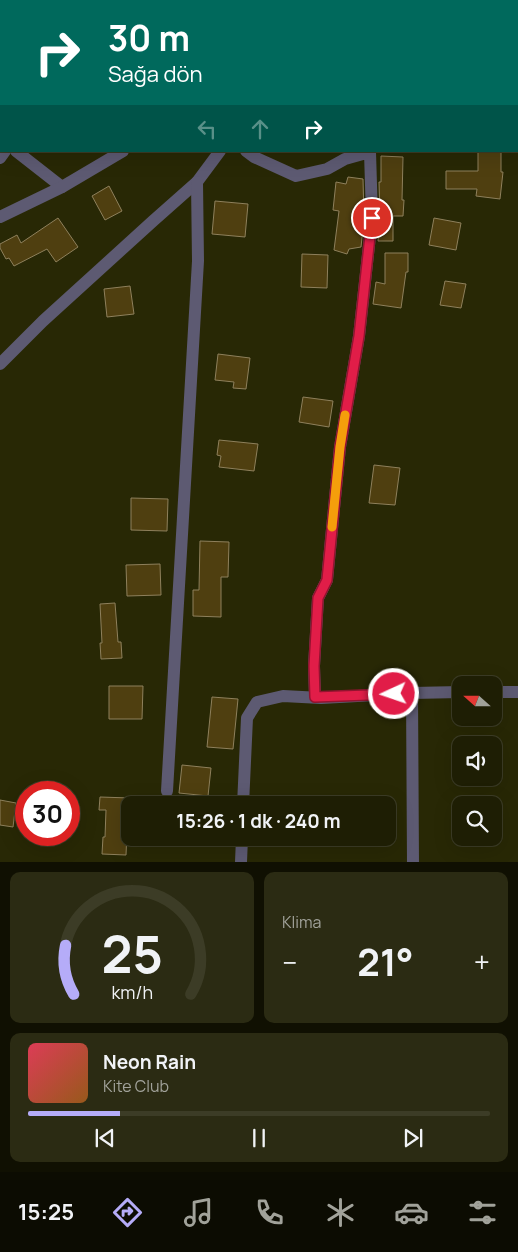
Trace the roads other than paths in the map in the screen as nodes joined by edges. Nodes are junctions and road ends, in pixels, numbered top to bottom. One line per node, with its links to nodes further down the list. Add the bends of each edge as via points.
1 (17, 152): 7 (street)
2 (122, 152): 7 (street)
3 (219, 152): 6 (street)
4 (247, 152): 5 (street, via 296,176)
5 (371, 152): 14 (street, via 372,218 359,336 340,447 327,580 318,598)
6 (197, 182): 9 (street); 15 (street, via 198,261)
7 (62, 186): 8 (street)
8 (0, 218)
9 (0, 364)
10 (452, 692): 13 (street)
11 (502, 692): 12 (street)
12 (518, 692)
13 (412, 693): 14 (street); 19 (street)
14 (315, 697): 16 (street, via 283,696 257,702 248,718)
15 (167, 791)
16 (244, 796)
17 (242, 846): 18 (street)
18 (241, 862)
19 (413, 862)

